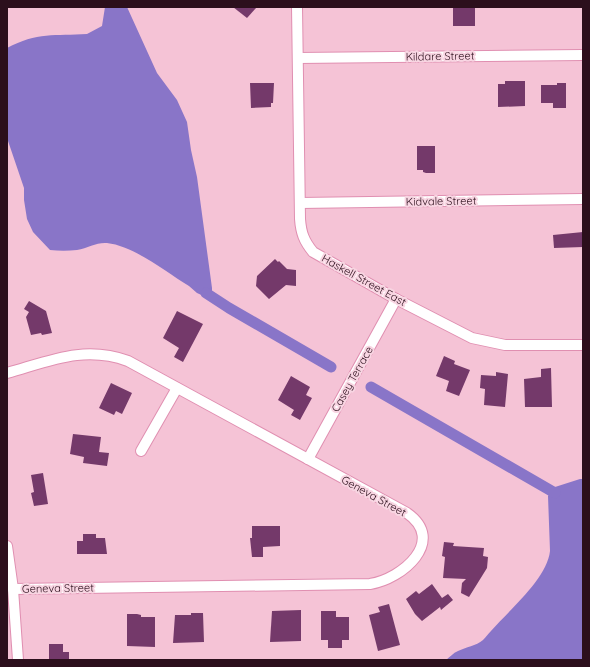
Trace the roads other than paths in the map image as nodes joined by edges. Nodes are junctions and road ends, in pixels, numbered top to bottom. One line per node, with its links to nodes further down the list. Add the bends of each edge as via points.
1 (298, 7): 3 (street, Haskell Street East)
2 (583, 55): 3 (street, Kildare Street)
3 (298, 58): 5 (street, Haskell Street East)
4 (583, 199): 5 (street, Kidvale Street)
5 (300, 203): 6 (street, Haskell Street East, via 301,231 313,252)
6 (396, 298): 7 (street, Haskell Street East, via 483,342 505,345); 11 (street, Casey Terrace)
7 (583, 345)
8 (7, 373): 9 (street, Geneva Street, via 69,356 94,353 128,361)
9 (177, 388): 10 (street); 11 (street, Geneva Street)
10 (141, 451)
11 (308, 459): 13 (street, Geneva Street, via 417,520 423,530 423,542 412,562 392,578 370,584)
12 (7, 546): 13 (street)
13 (13, 589): 14 (street)
14 (18, 660)

